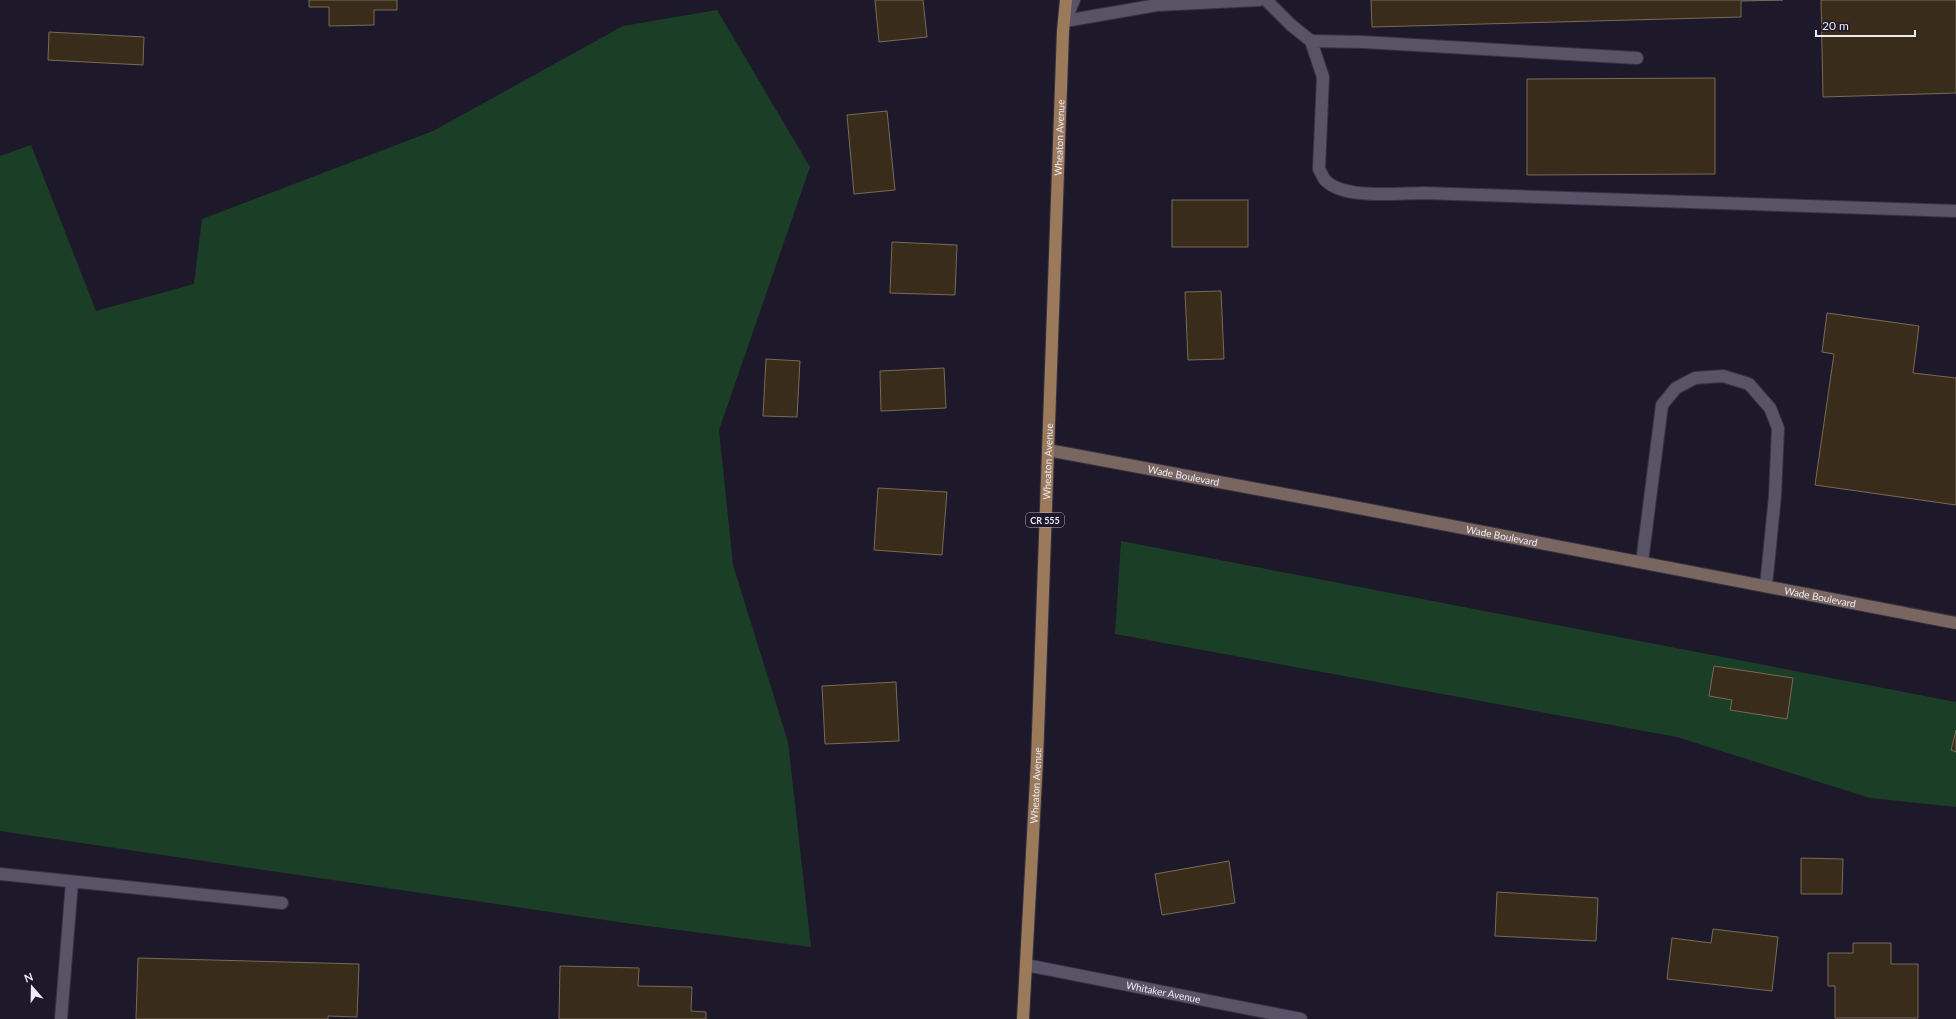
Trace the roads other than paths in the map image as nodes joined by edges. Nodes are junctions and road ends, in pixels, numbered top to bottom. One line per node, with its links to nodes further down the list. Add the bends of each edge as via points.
1 (1066, 0): 5 (main road, Wheaton Avenue / CR 555)
2 (1074, 0): 5 (street)
3 (1260, 0): 5 (street, via 1157,5)
4 (1266, 0): 6 (street)
5 (1065, 21): 9 (main road, Wheaton Avenue / CR 555)
6 (1311, 41): 7 (street); 8 (street, via 1323,77 1319,169 1326,180 1342,189 1361,193)
7 (1637, 58)
8 (1956, 211)
9 (1048, 450): 10 (main road, Wade Boulevard); 16 (main road, Wheaton Avenue / CR 555)
10 (1642, 562): 11 (main road, Wade Boulevard); 11 (street, via 1662,405 1676,388 1695,378 1724,376 1749,384 1770,408 1778,428 1775,496)
11 (1766, 586): 12 (main road, Wade Boulevard)
12 (1956, 623)
13 (0, 874): 14 (street)
14 (72, 882): 15 (street); 17 (street)
15 (282, 903)
16 (1026, 965): 18 (main road, Wheaton Avenue / CR 555); 19 (street, Whitaker Avenue)
17 (61, 1019)
18 (1023, 1019)
19 (1301, 1019)

